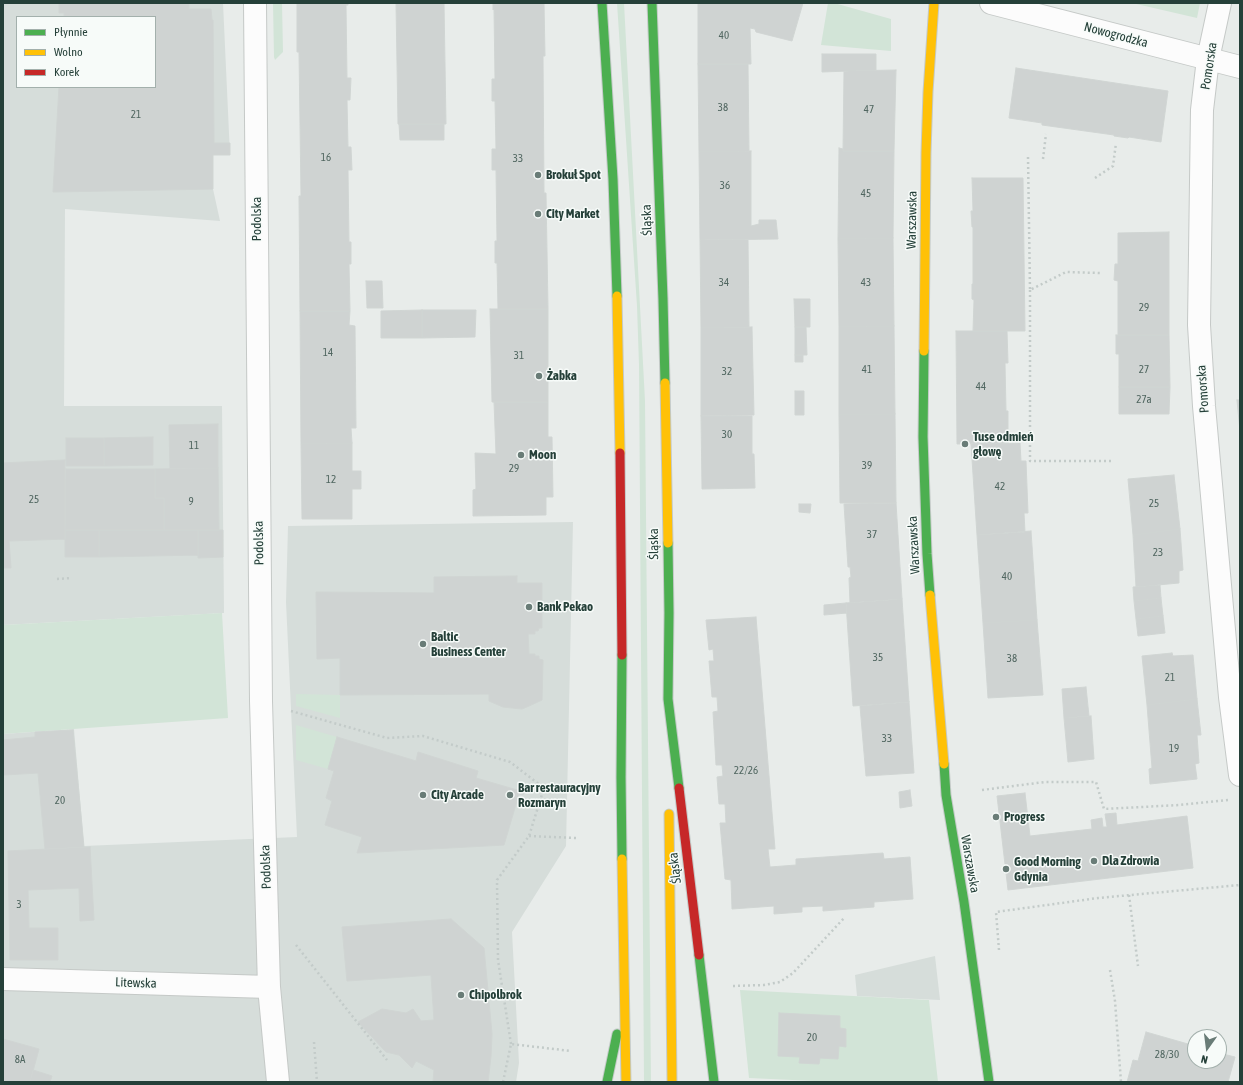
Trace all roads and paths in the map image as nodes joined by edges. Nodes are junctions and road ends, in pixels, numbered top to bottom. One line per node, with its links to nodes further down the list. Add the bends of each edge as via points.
1 (255, 3): 39 (street, Podolska, via 261,669)
2 (602, 3): 40 (main road, via 613,179 620,404 621,777)
3 (652, 3): 19 (main road, Śląska, via 663,299 669,605)
4 (934, 3): 52 (main road, Warszawska, via 926,152 923,437 927,554 946,795)
5 (992, 3): 7 (street, Nowogrodzka)
6 (1220, 3): 7 (street, Pomorska)
7 (1208, 59): 8 (street, Nowogrodzka); 21 (street, Pomorska, via 1202,110 1199,325 1205,421)
8 (1240, 67)
9 (1046, 134): 12 (path)
10 (1116, 143): 13 (path, via 1113,166)
11 (1028, 157): 15 (path)
12 (1043, 159)
13 (1095, 178)
14 (1100, 273): 15 (path, via 1066,272)
15 (1030, 290): 16 (path, via 1030,461)
16 (1111, 461)
17 (72, 578): 18 (path)
18 (57, 579)
19 (668, 699): 22 (main road); 51 (main road, Śląska)
20 (291, 711): 24 (path, via 387,738 423,736 510,762)
21 (1240, 775)
22 (669, 778)
23 (561, 785): 24 (path)
24 (544, 788): 28 (path)
25 (982, 790): 26 (path, via 1045,782 1096,782 1104,809)
26 (1228, 800)
27 (669, 802): 50 (main road)
28 (528, 836): 29 (path); 42 (path, via 497,880 498,960)
29 (576, 838)
30 (1240, 885): 31 (path)
31 (1129, 895): 32 (path); 35 (path)
32 (996, 912)
33 (845, 917): 38 (path, via 793,973 780,982)
34 (292, 940): 44 (path)
35 (1138, 966)
36 (1110, 970): 53 (path)
37 (3, 980): 39 (street, Litewska)
38 (733, 986)
39 (269, 987): 45 (street, Podolska)
40 (625, 998): 48 (main road); 49 (main road)
41 (314, 1042): 46 (path)
42 (512, 1044): 43 (path); 47 (path)
43 (571, 1051)
44 (387, 1060)
45 (278, 1082)
46 (317, 1082)
47 (503, 1082)
48 (607, 1082)
49 (626, 1082)
50 (672, 1082)
51 (714, 1082)
52 (989, 1082)
53 (1121, 1082)

